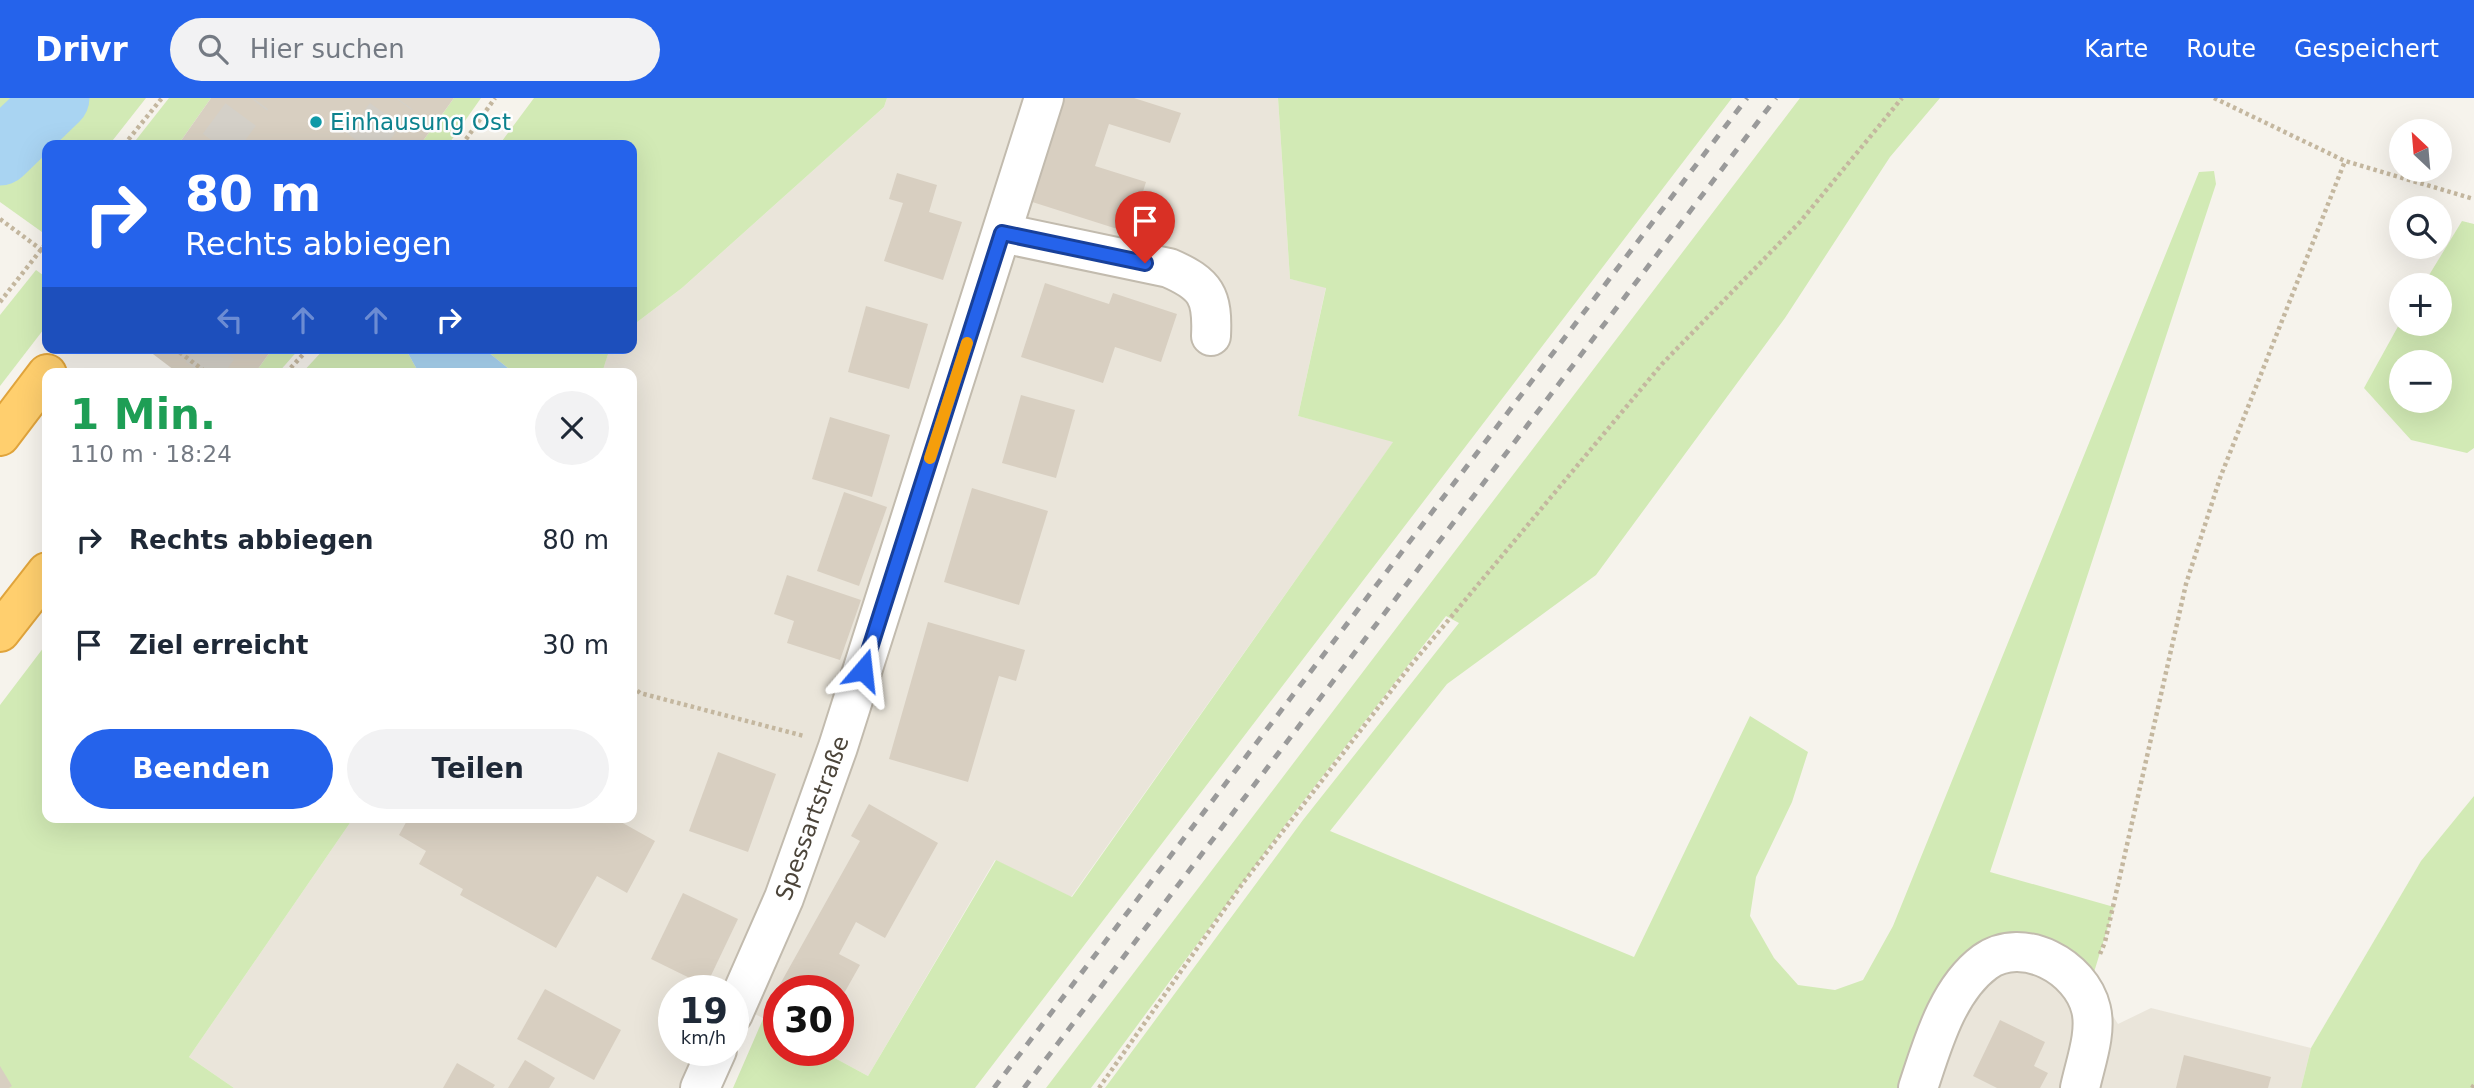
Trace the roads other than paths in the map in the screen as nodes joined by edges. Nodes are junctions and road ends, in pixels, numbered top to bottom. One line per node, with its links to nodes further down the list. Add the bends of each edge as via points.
1 (1044, 98): 2 (street, Spessartstraße)
2 (1002, 233): 3 (street, via 1169,268 1192,278 1205,293 1212,314); 8 (street, Spessartstraße, via 838,747 784,898)
3 (1211, 336)
4 (42, 381): 5 (highway)
5 (0, 436)
6 (42, 578): 7 (highway)
7 (0, 632)
8 (749, 978)
9 (710, 1066): 10 (street)
10 (700, 1088)
11 (1917, 1088): 12 (street, via 1950,1006 1966,980 1986,961 2016,953 2047,958 2084,990 2092,1010 2092,1030)
12 (2080, 1088)

